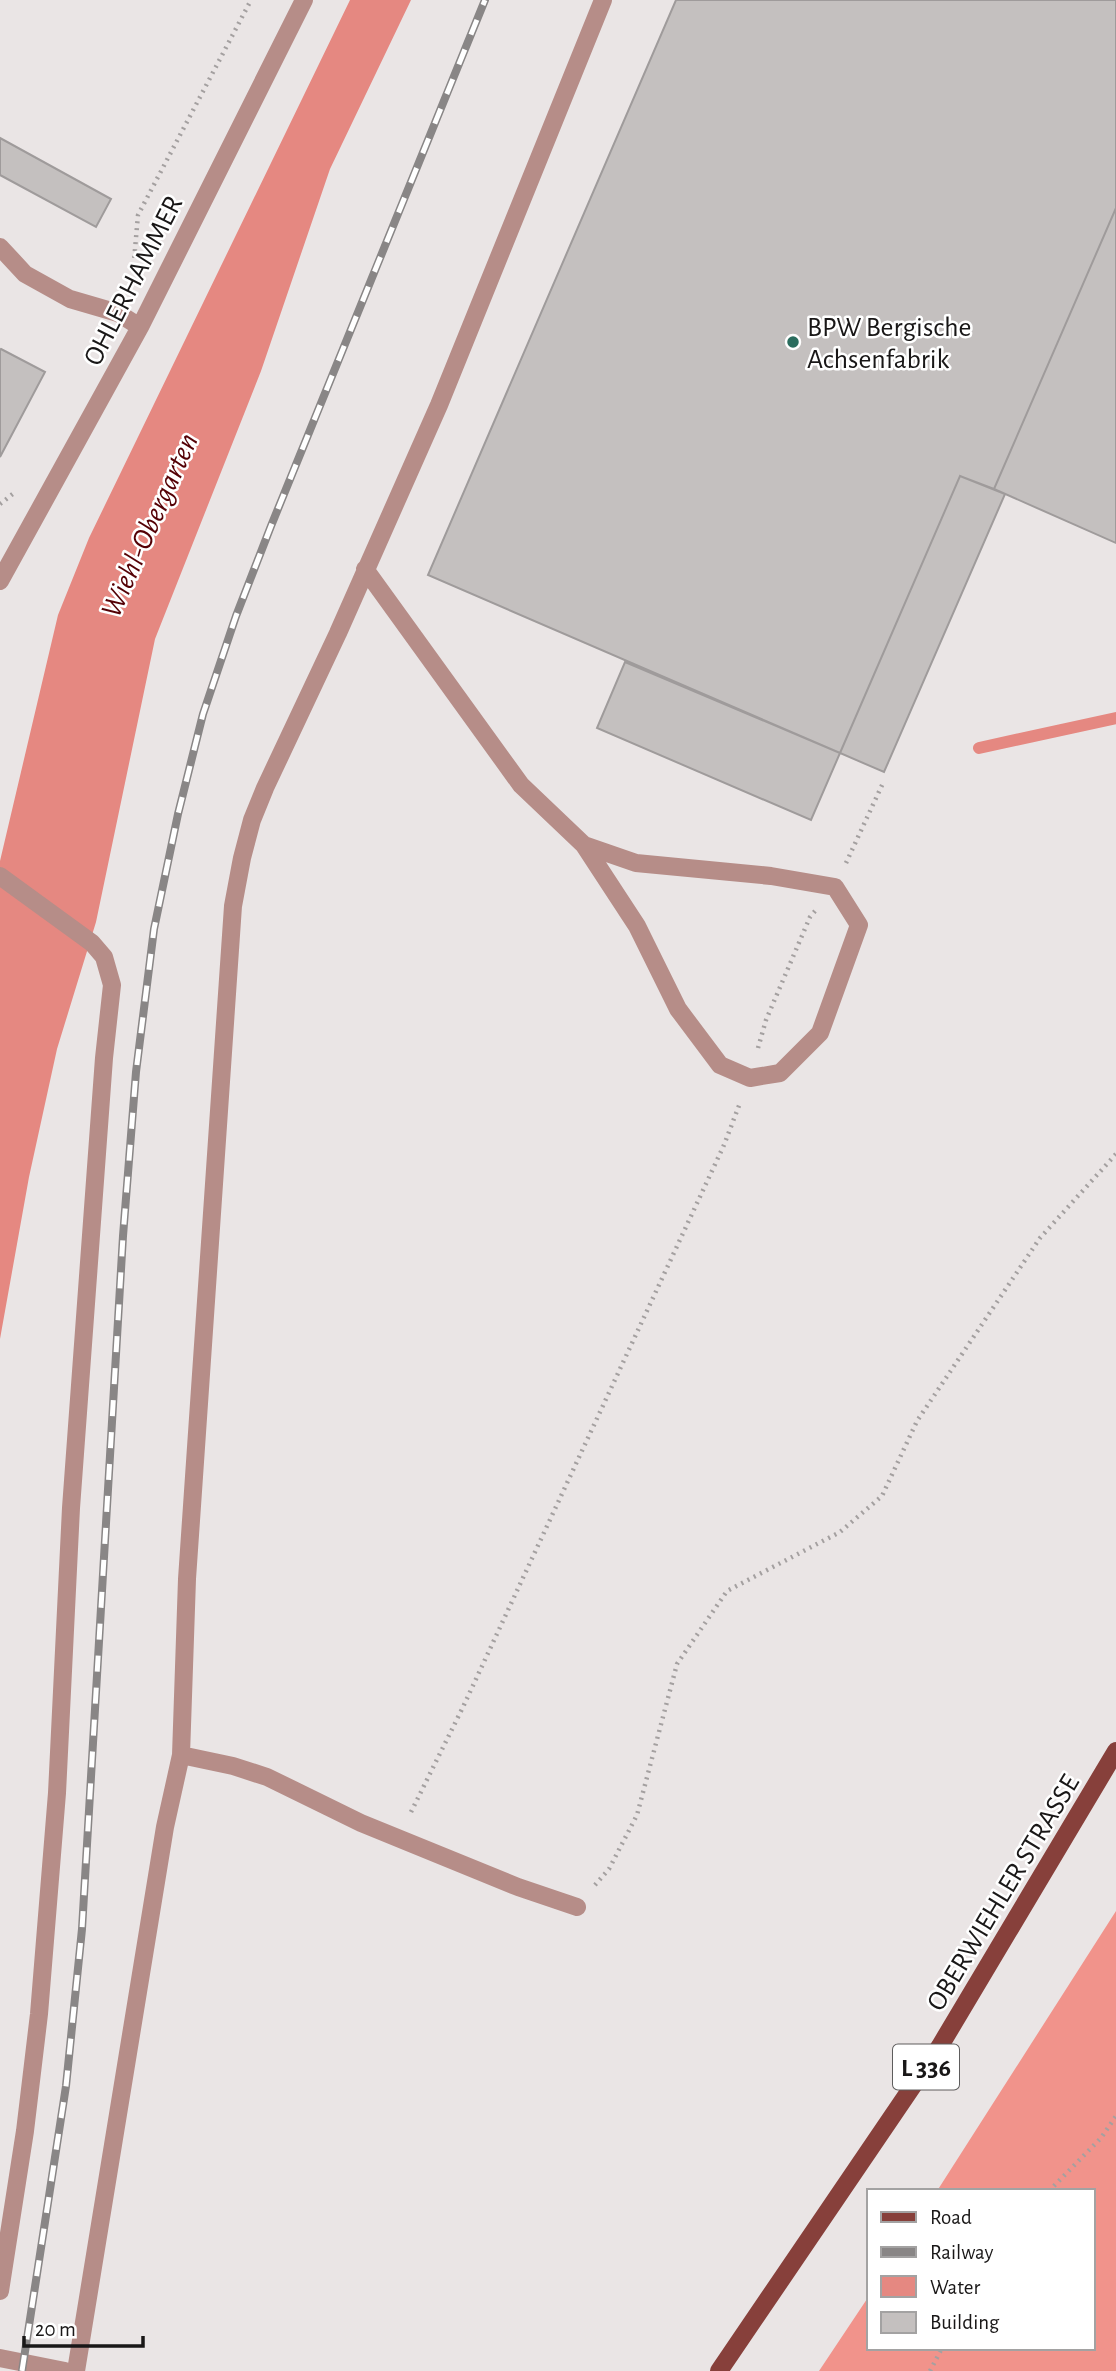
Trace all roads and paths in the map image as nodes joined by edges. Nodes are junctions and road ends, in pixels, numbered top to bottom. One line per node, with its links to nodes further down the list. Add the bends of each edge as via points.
1 (251, 0): 5 (path, via 138,215 132,284)
2 (304, 0): 6 (street, OHLERHAMMER)
3 (603, 0): 9 (street, via 439,405)
4 (0, 247): 5 (street, via 25,274 70,299)
5 (118, 313): 6 (street)
6 (140, 327): 10 (street, OHLERHAMMER)
7 (17, 490): 8 (path)
8 (0, 504)
9 (365, 569): 12 (street, via 520,785); 18 (street, via 261,799 233,906 187,1579)
10 (0, 581)
11 (883, 783): 14 (path)
12 (584, 845): 14 (street, via 636,863); 15 (street, via 637,926 678,1009 720,1065)
13 (0, 876): 23 (street, via 92,943 104,957 112,985 71,1508 57,1793 39,2014)
14 (835, 887): 15 (path, via 810,917 766,1020); 15 (street, via 859,925 820,1033 780,1073)
15 (750, 1078): 19 (path, via 724,1144)
16 (1116, 1154): 20 (path, via 1040,1238 917,1421 882,1496 840,1532 727,1591 677,1664 637,1815 609,1869)
17 (1116, 1751): 28 (main road, OBERWIEHLER STRASSE / L 336, via 940,2046)
18 (181, 1755): 19 (street, via 267,1777); 27 (street, via 165,1827)
19 (398, 1838): 20 (street)
20 (576, 1907)
21 (1116, 2116): 22 (path)
22 (1051, 2189)
23 (0, 2291)
24 (941, 2350): 29 (path)
25 (0, 2358): 26 (street)
26 (65, 2371)
27 (76, 2371)
28 (719, 2371)
29 (930, 2371)

